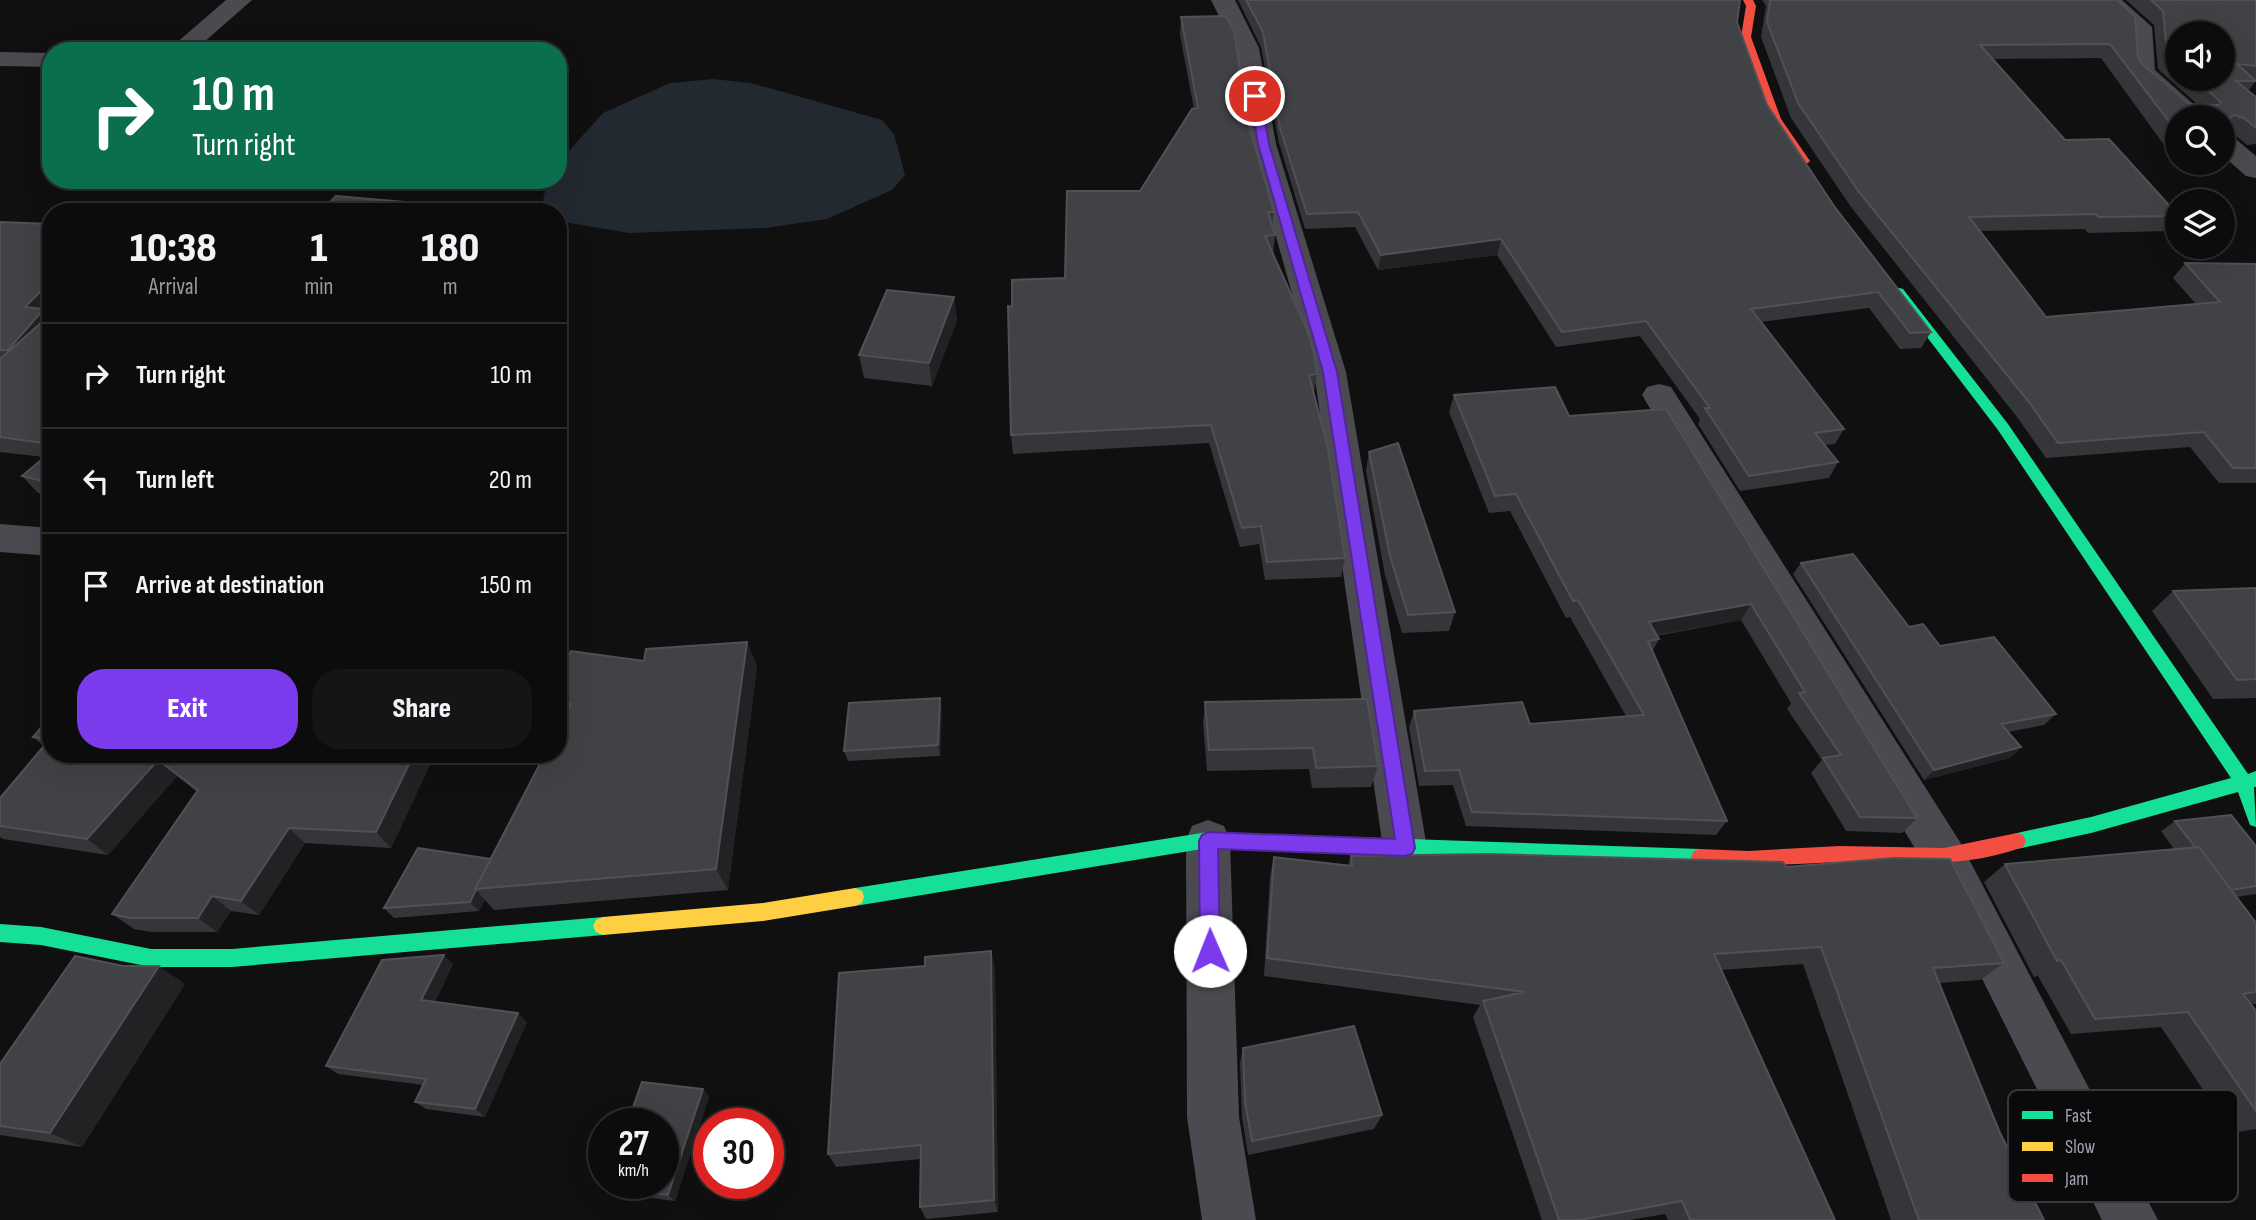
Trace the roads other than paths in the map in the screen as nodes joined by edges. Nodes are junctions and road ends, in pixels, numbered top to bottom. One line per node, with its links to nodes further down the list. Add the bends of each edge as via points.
1 (240, 0): 5 (street)
2 (1223, 0): 19 (street, via 1247,48 1263,144 1330,372)
3 (1748, 0): 11 (street, via 1746,37 1776,119)
4 (2108, 0): 8 (street, via 2140,27 2143,72)
5 (190, 42)
6 (0, 60): 7 (street)
7 (42, 60)
8 (2181, 105)
9 (2235, 152): 10 (street)
10 (2256, 170)
11 (1810, 172)
12 (1888, 278): 16 (street, via 2003,427)
13 (1659, 395): 20 (street)
14 (0, 538): 15 (street)
15 (42, 541)
16 (2250, 780): 17 (street); 20 (street, via 2091,825)
17 (2256, 819)
18 (1208, 841): 19 (street); 21 (street, via 762,912 232,958 151,958 41,936); 24 (street, via 1213,1117)
19 (1405, 848): 20 (street, via 1748,859 1840,854)
20 (1944, 856): 22 (street)
21 (0, 933)
22 (2064, 1090)
23 (2122, 1202): 25 (street)
24 (1229, 1220)
25 (2131, 1220)

